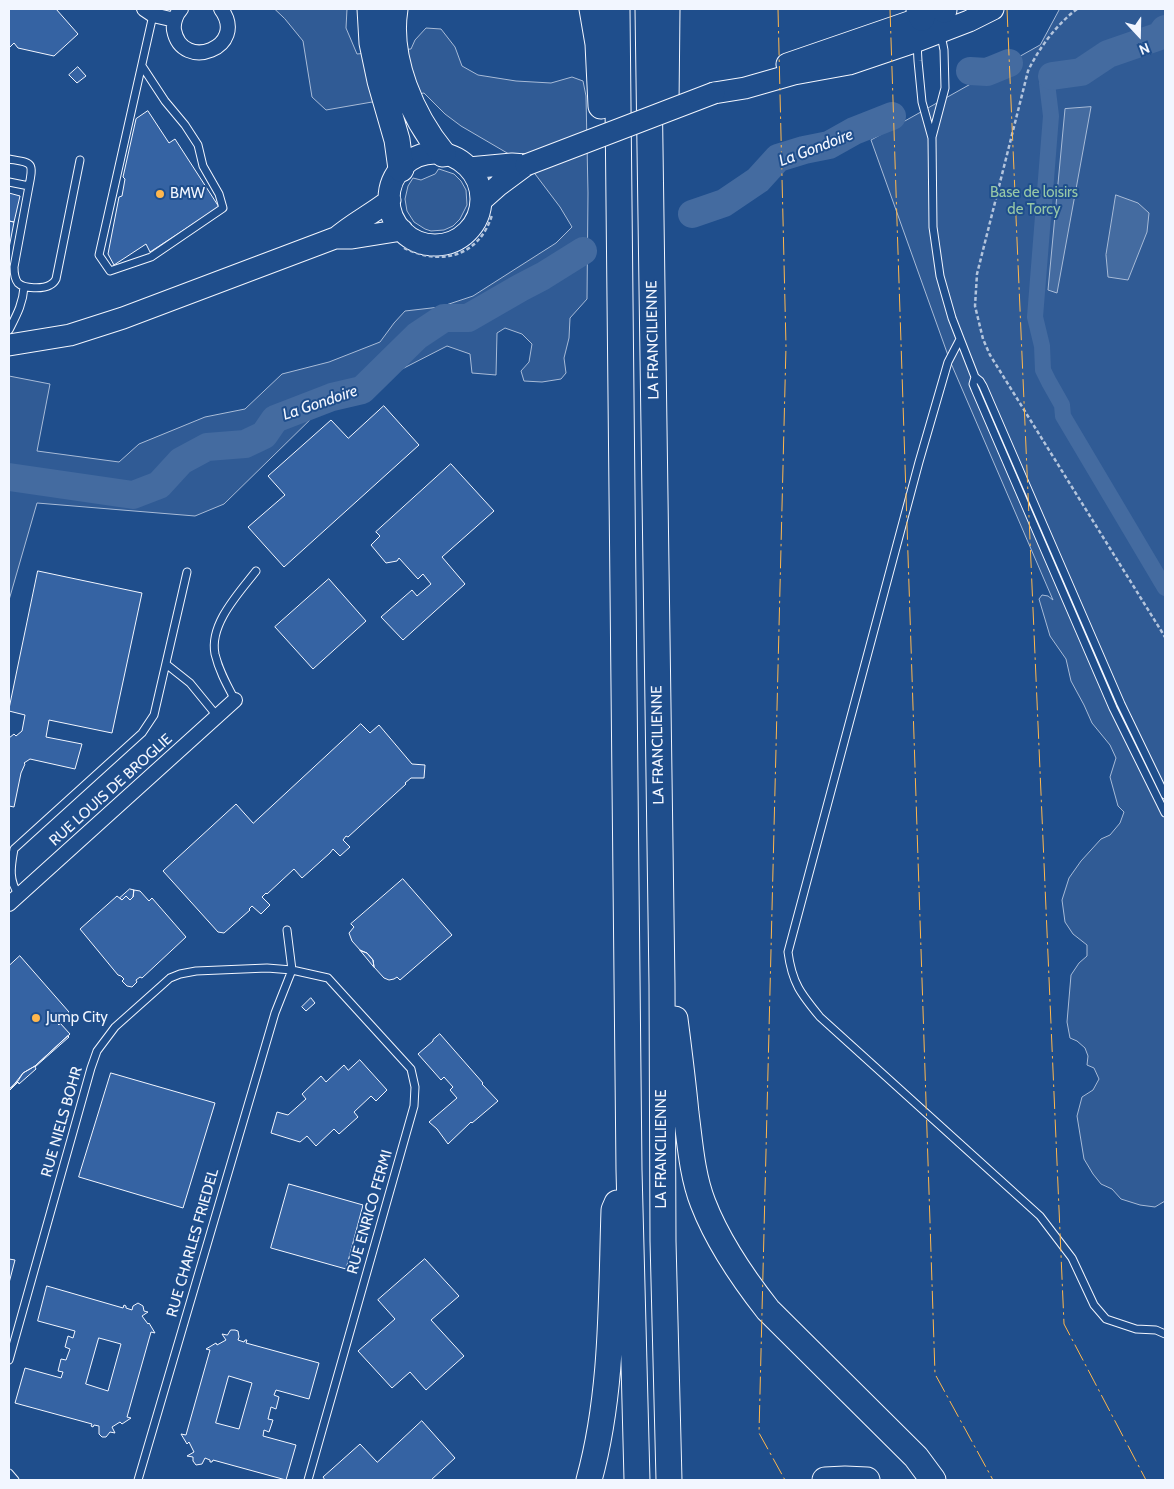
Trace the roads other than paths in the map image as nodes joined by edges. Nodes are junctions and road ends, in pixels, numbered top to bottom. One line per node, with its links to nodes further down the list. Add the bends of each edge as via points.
1 (220, 9): 10 (street, via 227,23 224,40 211,51 203,53 180,44 174,28)
2 (370, 9): 20 (highway, via 372,43 397,140)
3 (394, 9): 14 (highway, via 400,73 418,118)
4 (592, 9): 15 (highway, via 598,44 601,121)
5 (617, 9): 15 (highway)
6 (648, 9): 23 (highway, LA FRANCILIENNE)
7 (667, 9): 23 (highway, via 667,164)
8 (993, 9): 11 (main road, via 969,21)
9 (148, 12): 10 (street); 12 (lane)
10 (178, 14)
11 (933, 18): 13 (lane, via 944,50 945,88); 13 (lane, via 918,61 922,102); 18 (main road, bridge, via 849,64 714,93)
12 (142, 66): 12 (lane, via 99,255 110,271 151,257 223,208 203,166 198,145)
13 (932, 138): 30 (lane, via 933,227 940,276)
14 (443, 154): 19 (main road); 20 (main road, via 420,156)
15 (619, 156): 46 (highway)
16 (9, 159): 22 (lane, via 27,162 31,166)
17 (80, 160): 28 (lane, via 56,279 45,287)
18 (526, 164): 19 (main road); 25 (main road)
19 (469, 168): 25 (main road, via 479,186)
20 (401, 169): 24 (main road, via 392,184)
21 (9, 182): 22 (lane)
22 (29, 186): 28 (lane, via 14,267 15,277)
23 (650, 196): 45 (highway, LA FRANCILIENNE)
24 (390, 200): 26 (main road, via 393,216); 27 (main road)
25 (481, 201): 26 (main road, via 475,222 454,241 426,244)
26 (402, 230): 27 (main road)
27 (336, 238): 31 (main road, via 123,318 70,335)
28 (24, 287): 29 (lane, via 24,298)
29 (9, 330)
30 (960, 339): 32 (lane); 47 (lane, via 948,362 916,472 788,952 790,971 802,995 820,1017 1040,1216 1072,1258 1094,1305 1106,1319)
31 (9, 345)
32 (975, 377): 38 (lane, via 983,386 1120,704); 39 (lane, via 975,389 1109,699)
33 (256, 571): 36 (lane, via 228,606 214,636 220,671)
34 (187, 572): 35 (lane)
35 (166, 664): 37 (lane, via 190,683); 40 (lane, via 154,715 142,733 14,848 10,871)
36 (235, 700): 37 (street, RUE LOUIS DE BROGLIE)
37 (217, 716): 40 (street, RUE LOUIS DE BROGLIE)
38 (1165, 796)
39 (1165, 813)
40 (19, 895): 41 (street, RUE LOUIS DE BROGLIE)
41 (9, 904)
42 (287, 930): 43 (lane)
43 (292, 970): 44 (lane, RUE NIELS BOHR); 48 (lane, RUE NIELS BOHR, via 196,971 170,978 115,1027 97,1051); 51 (lane, RUE CHARLES FRIEDEL, via 275,1013)
44 (328, 978): 52 (lane, RUE ENRICO FERMI, via 411,1069 415,1087 414,1106)
45 (662, 985): 55 (highway, LA FRANCILIENNE, via 663,1241); 58 (highway, via 674,1012 695,1172 703,1202 718,1234 749,1286 768,1310 916,1457)
46 (629, 1170): 53 (highway, via 614,1210 605,1399); 54 (highway)
47 (1165, 1334)
48 (9, 1360)
49 (9, 1474): 50 (lane)
50 (15, 1480)
51 (138, 1480)
52 (308, 1480)
53 (589, 1480)
54 (637, 1480)
55 (669, 1480)
56 (826, 1480): 57 (highway)
57 (867, 1480)
58 (934, 1480)

